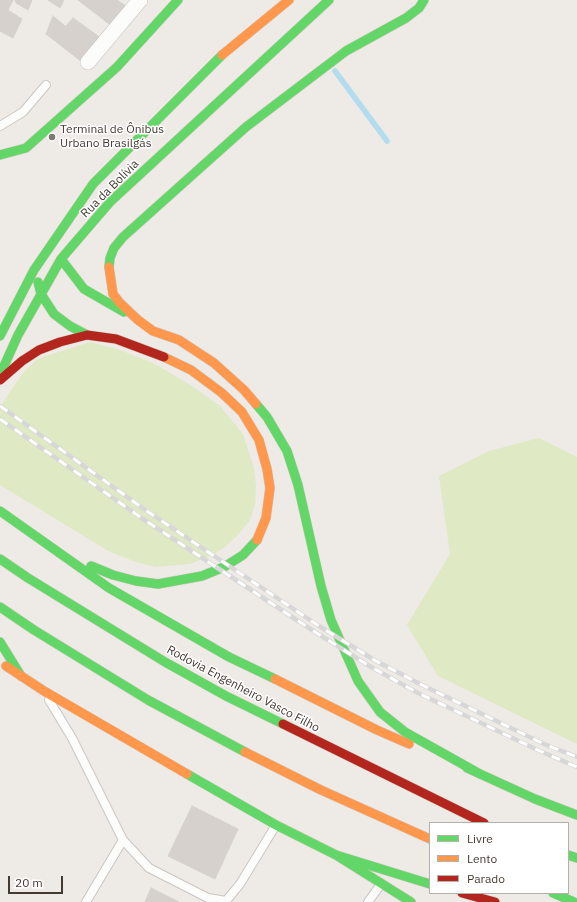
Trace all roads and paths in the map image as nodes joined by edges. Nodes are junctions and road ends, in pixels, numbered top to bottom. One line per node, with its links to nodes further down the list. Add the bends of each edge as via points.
1 (140, 0): 6 (street)
2 (178, 0): 9 (main road, via 117,67 26,148)
3 (289, 0): 11 (main road, Rua da Bolívia, via 225,52 94,184)
4 (329, 0): 10 (main road, Rua da Bolívia, via 110,202)
5 (424, 0): 13 (main road, via 419,8 406,18 346,51 246,127 122,237 110,258 113,294)
6 (88, 62)
7 (46, 85): 8 (lane, via 23,112)
8 (0, 126)
9 (0, 155)
10 (61, 259): 12 (main road, Rua da Bolívia); 13 (main road, via 84,289)
11 (34, 270): 12 (main road); 15 (main road, Rua da Bolívia)
12 (41, 294): 14 (main road, via 54,314); 16 (main road, Rua da Bolívia, via 18,335)
13 (138, 320): 26 (main road, via 153,331 179,340 214,363 244,390 267,417 287,451 298,485 331,620 358,681 380,712 405,732)
14 (87, 335): 17 (main road, via 39,350); 19 (main road, via 116,338 156,353 191,370 222,394 242,412 259,440 270,488 266,518 257,540 244,555 202,576 158,584 136,581 113,575)
15 (0, 336)
16 (0, 375)
17 (0, 380)
18 (0, 511): 19 (main road)
19 (61, 553): 26 (main road, via 109,588 229,657 377,730)
20 (0, 559): 28 (main road, Rodovia Engenheiro Vasco Filho, via 165,662 212,688 284,726)
21 (0, 607): 30 (main road, via 148,700 229,744 321,790)
22 (0, 642): 24 (main road)
23 (0, 663): 24 (main road)
24 (21, 676): 25 (main road)
25 (44, 691): 29 (main road); 31 (lane, via 72,738)
26 (480, 774): 27 (main road)
27 (577, 815)
28 (482, 822)
29 (276, 825): 31 (lane, via 240,884 226,901 208,898 149,868); 32 (main road)
30 (429, 839)
31 (123, 840): 37 (lane)
32 (336, 855): 33 (main road); 34 (main road)
33 (381, 884): 38 (lane); 39 (main road)
34 (429, 884)
35 (466, 894): 40 (main road)
36 (555, 894): 41 (main road)
37 (86, 902)
38 (368, 902)
39 (411, 902)
40 (495, 902)
41 (574, 902)

